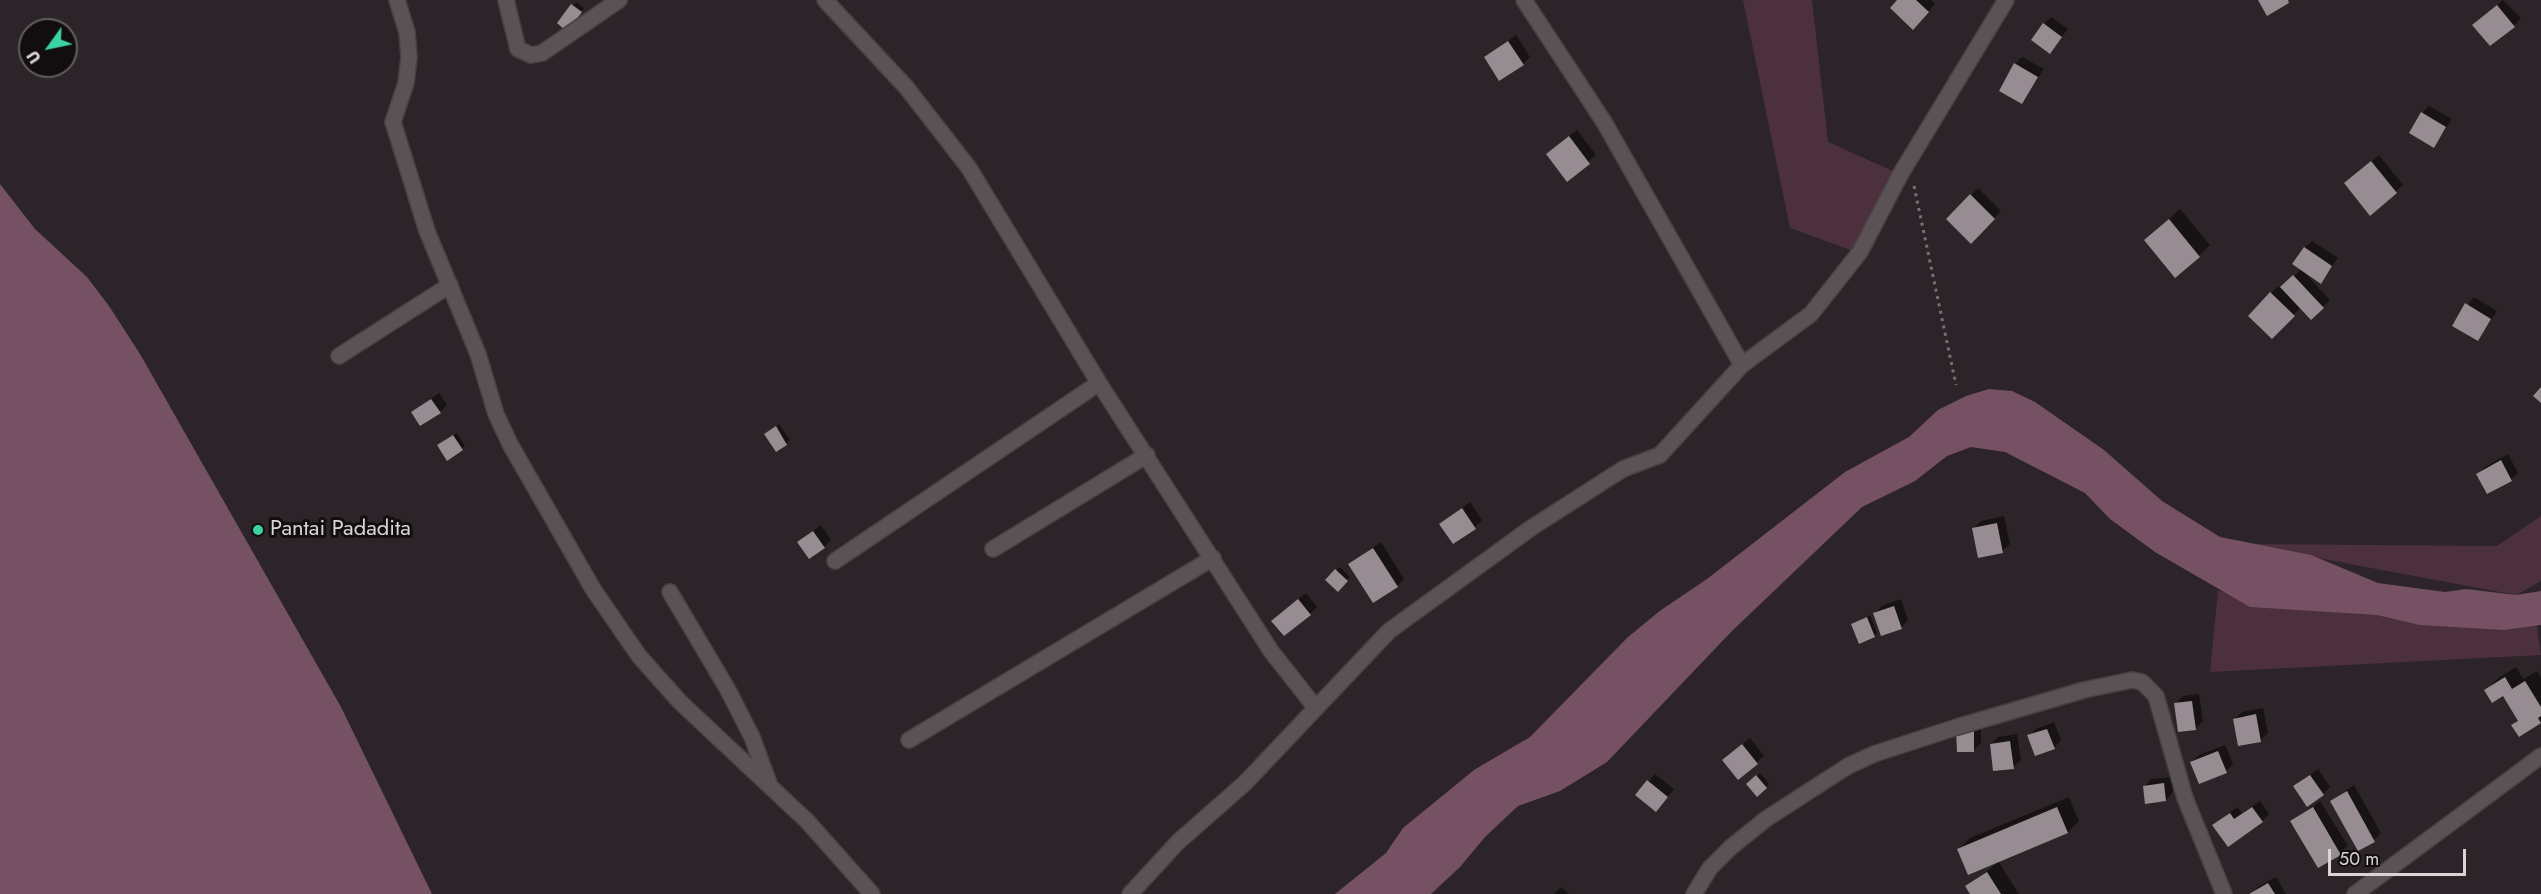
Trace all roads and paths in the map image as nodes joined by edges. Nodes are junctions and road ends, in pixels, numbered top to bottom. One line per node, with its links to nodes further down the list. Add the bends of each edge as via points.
1 (397, 0): 8 (street, via 407,32 409,57 406,83 393,122 427,231)
2 (506, 0): 3 (street, via 518,49 531,54 543,53)
3 (619, 0)
4 (825, 0): 11 (street, via 906,87 969,168)
5 (1524, 0): 10 (street, via 1604,122)
6 (2006, 0): 7 (street)
7 (1909, 161): 10 (street, via 1860,252 1811,314); 12 (path)
8 (450, 285): 9 (street); 21 (street, via 510,444 623,636 680,702)
9 (339, 356)
10 (1742, 365): 18 (street, via 1660,455 1623,469 1531,528 1389,631)
11 (1099, 382): 13 (street); 16 (street)
12 (1956, 385)
13 (1147, 455): 14 (street); 15 (street)
14 (993, 549)
15 (1213, 558): 18 (street, via 1271,651); 19 (street)
16 (835, 561)
17 (670, 592): 21 (street, via 733,699)
18 (1315, 706): 23 (street, via 1245,783 1178,842)
19 (909, 740)
20 (2541, 756): 26 (street)
21 (770, 786): 22 (street)
22 (872, 894)
23 (1130, 894)
24 (1695, 894): 25 (street, via 1710,868 1730,848 1788,804 1848,766 1957,727 2132,680 2142,681 2156,696 2185,798)
25 (2224, 894)
26 (2355, 894)

